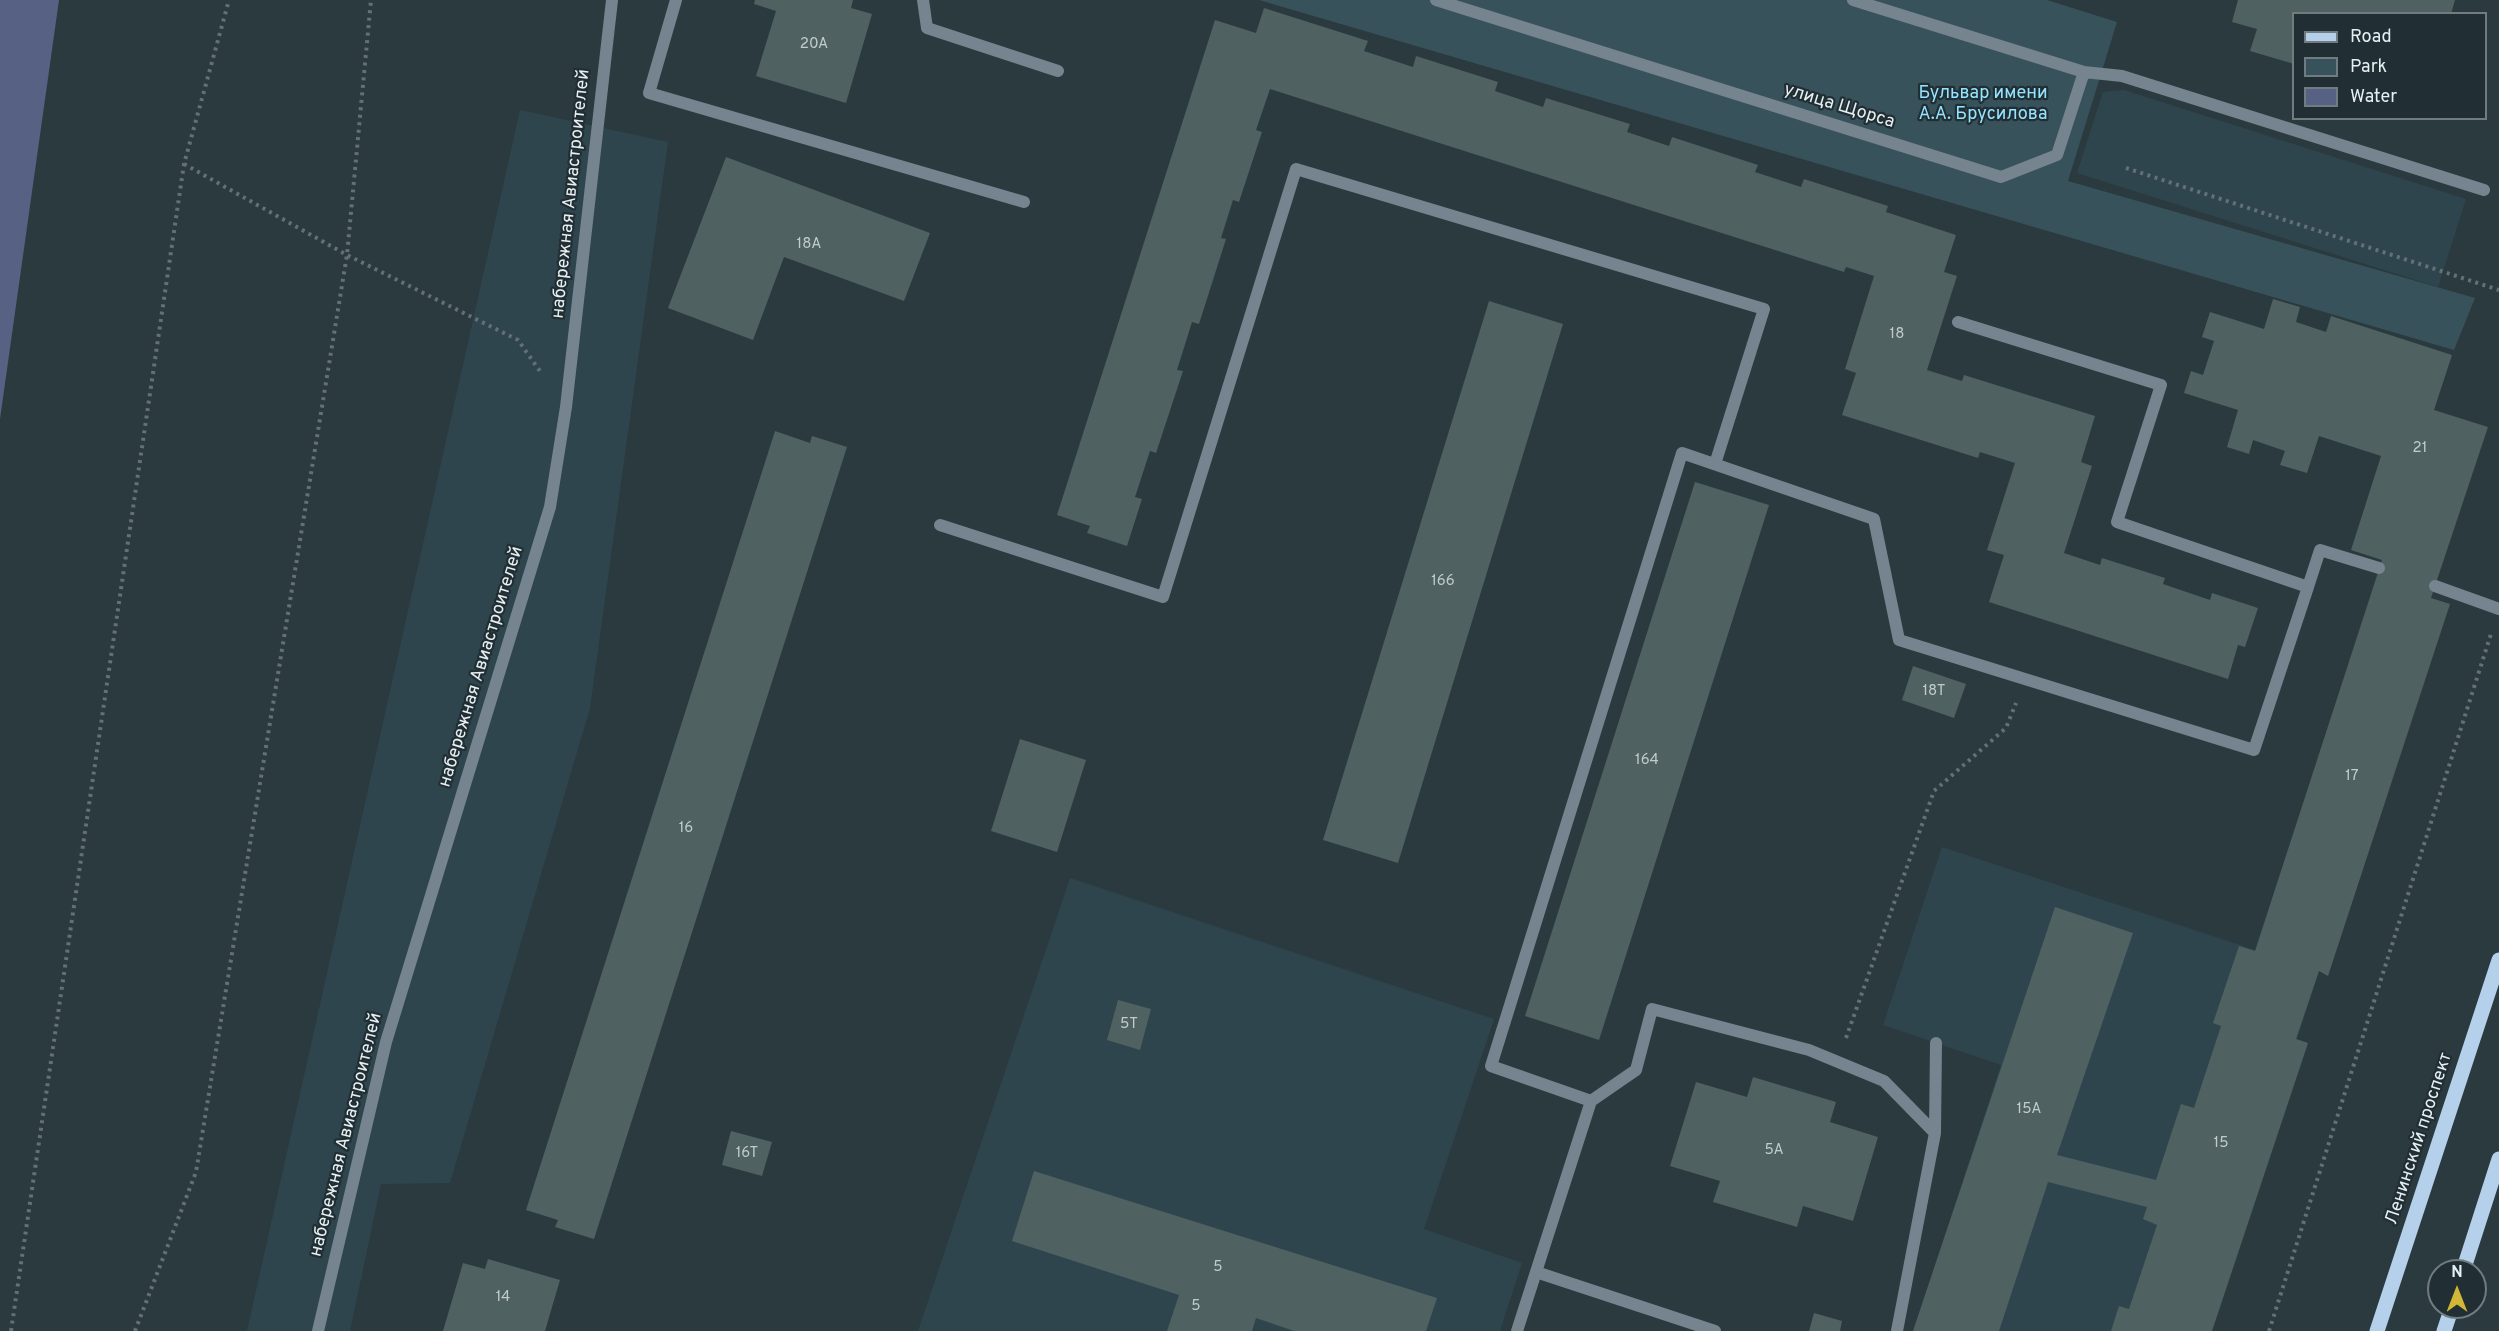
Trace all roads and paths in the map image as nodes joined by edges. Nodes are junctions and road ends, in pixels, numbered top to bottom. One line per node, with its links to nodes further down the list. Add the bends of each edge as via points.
1 (229, 0): 10 (path)
2 (371, 0): 14 (path)
3 (612, 0): 17 (street, набережная Авиастроителей)
4 (676, 0): 13 (street, via 649,93)
5 (923, 0): 8 (street, via 927,28)
6 (1436, 0): 9 (street, улица Щорса, via 2001,177 2057,155)
7 (1853, 0): 9 (street)
8 (1058, 71)
9 (2084, 72): 12 (street, via 2122,76)
10 (184, 164): 14 (path); 34 (path)
11 (2126, 168): 15 (path)
12 (2484, 190)
13 (1024, 202)
14 (347, 255): 17 (path, via 518,340); 35 (path, via 196,1172)
15 (2499, 290)
16 (1958, 322): 22 (street, via 2161,385 2117,522)
17 (566, 408): 36 (street, набережная Авиастроителей, via 550,507 386,1042)
18 (1715, 464): 19 (street, via 1764,309 1296,169 1163,597); 25 (street, via 1874,519 1899,640); 29 (street, via 1682,453 1491,1066)
19 (940, 525)
20 (2379, 568): 22 (street, via 2320,550)
21 (2435, 586): 23 (street)
22 (2308, 587): 25 (street, via 2254,750)
23 (2499, 609)
24 (2492, 633): 40 (path)
25 (2026, 680): 28 (path, via 2006,728 1934,791)
26 (2499, 960): 41 (main road, Ленинский проспект)
27 (1936, 1043): 30 (street)
28 (1838, 1061): 29 (street, via 1652,1009 1636,1070); 30 (street, via 1884,1081)
29 (1591, 1101): 33 (street)
30 (1935, 1133): 39 (street)
31 (2499, 1159): 32 (main road)
32 (2467, 1259)
33 (1536, 1272): 37 (street); 38 (street)
34 (11, 1331)
35 (135, 1331)
36 (318, 1331)
37 (1517, 1331)
38 (1715, 1331)
39 (1898, 1331)
40 (2269, 1331)
41 (2377, 1331)

